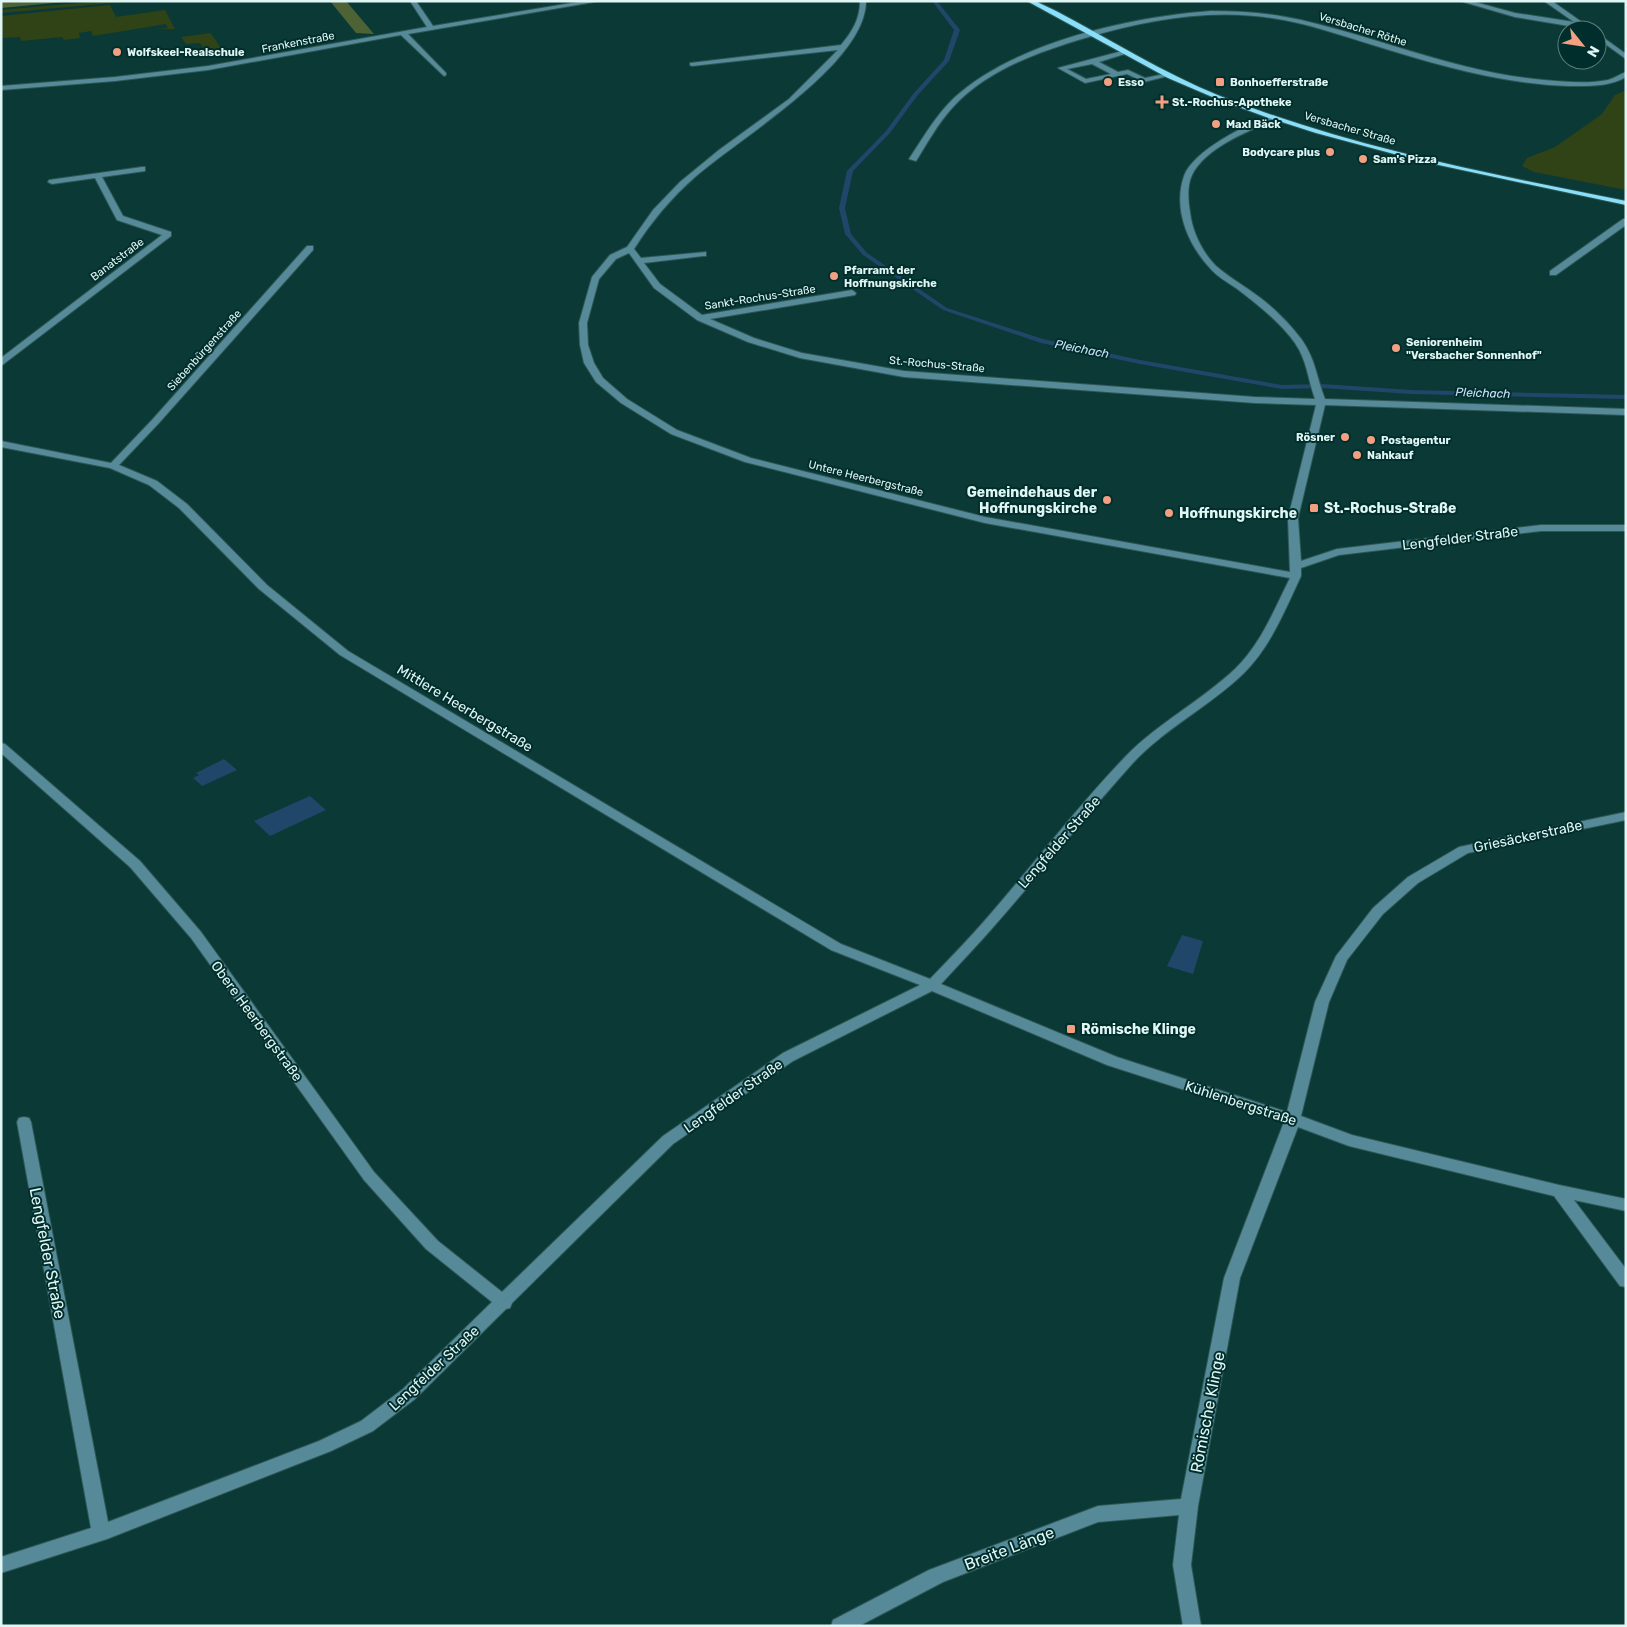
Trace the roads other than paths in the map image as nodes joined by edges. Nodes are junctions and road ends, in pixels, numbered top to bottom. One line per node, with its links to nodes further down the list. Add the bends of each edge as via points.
1 (414, 1): 11 (street)
2 (551, 1): 8 (street)
3 (598, 1): 8 (street, Frankenstraße)
4 (863, 1): 15 (street, via 863,16)
5 (1030, 1): 13 (main road, Versbacher Straße)
6 (1463, 1): 10 (street, via 1515,15)
7 (1547, 1): 9 (street)
8 (562, 8): 11 (street, Frankenstraße)
9 (1575, 20)
10 (1557, 21)
11 (431, 28): 12 (street, Frankenstraße)
12 (403, 33): 20 (street); 24 (street, Frankenstraße, via 200,69 115,80)
13 (1092, 33): 16 (main road, Versbacher Straße); 22 (street, Versbacher Röthe, via 1184,15 1256,14 1312,24 1422,57 1528,81 1594,83); 26 (street, Versbacher Röthe, via 1026,56 976,84 956,100)
14 (1607, 43): 17 (street)
15 (843, 47): 19 (street); 33 (street, via 791,100 674,191 650,216)
16 (1126, 52): 18 (street); 23 (main road, Versbacher Straße)
17 (1626, 57)
18 (1093, 62): 21 (street); 21 (street, via 1061,68 1085,81)
19 (692, 64)
20 (444, 74)
21 (1117, 74): 23 (street, via 1128,72 1144,80)
22 (1626, 74)
23 (1169, 75): 25 (main road, Versbacher Straße)
24 (1, 88)
25 (1273, 117): 30 (main road, Versbacher Straße, via 1431,161); 40 (street, via 1233,135 1204,155 1188,175 1184,199 1187,223 1198,248 1213,268 1265,306 1298,341 1310,360)
26 (913, 158)
27 (142, 169): 28 (street)
28 (97, 175): 29 (street); 39 (street, Banatstraße, via 120,218 168,234)
29 (52, 182)
30 (1626, 203)
31 (1626, 220): 36 (street)
32 (310, 248): 43 (street, Siebenbürgenstraße)
33 (630, 249): 35 (street, St.-Rochus-Straße); 45 (street, Untere Heerbergstraße, via 613,257 595,279 583,323 588,363 599,380 624,402 674,432 748,460 985,520)
34 (703, 254): 35 (street)
35 (639, 261): 38 (street, St.-Rochus-Straße, via 657,286)
36 (1553, 273)
37 (852, 293): 38 (street, Sankt-Rochus-Straße)
38 (700, 318): 40 (street, St.-Rochus-Straße, via 751,340 800,355 904,374)
39 (1, 363)
40 (1321, 402): 41 (street, St.-Rochus-Straße); 45 (street, via 1292,518)
41 (1626, 412)
42 (1, 444): 43 (street, Mittlere Heerbergstraße)
43 (113, 466): 48 (street, Mittlere Heerbergstraße, via 153,483 183,506 263,587 344,652 836,947)
44 (1626, 528): 45 (street, Lengfelder Straße, via 1542,528 1337,552)
45 (1297, 571): 48 (street, Lengfelder Straße, via 1270,630 1255,653 1239,671 1153,736 1135,754 991,922)
46 (1, 747): 54 (street, Obere Heerbergstraße, via 135,864 196,935 369,1176 432,1244)
47 (1626, 816): 49 (street, Griesäckerstraße, via 1464,850 1413,880 1378,911 1341,959 1322,1002)
48 (932, 985): 49 (street, Kühlenbergstraße, via 1112,1061); 54 (street, Lengfelder Straße, via 788,1057 668,1140)
49 (1293, 1119): 51 (street, Kühlenbergstraße, via 1349,1140); 55 (street, Römische Klinge, via 1232,1278)
50 (24, 1122): 56 (street, Lengfelder Straße)
51 (1559, 1191): 52 (street, Kühlenbergstraße); 53 (street)
52 (1626, 1205)
53 (1626, 1281)
54 (504, 1303): 56 (street, Lengfelder Straße, via 409,1394 367,1426 325,1446)
55 (1189, 1506): 58 (street, Breite Länge, via 1098,1514 936,1576); 59 (street, Römische Klinge, via 1182,1565)
56 (101, 1533): 57 (street, Lengfelder Straße)
57 (1, 1565)
58 (840, 1626)
59 (1192, 1626)

